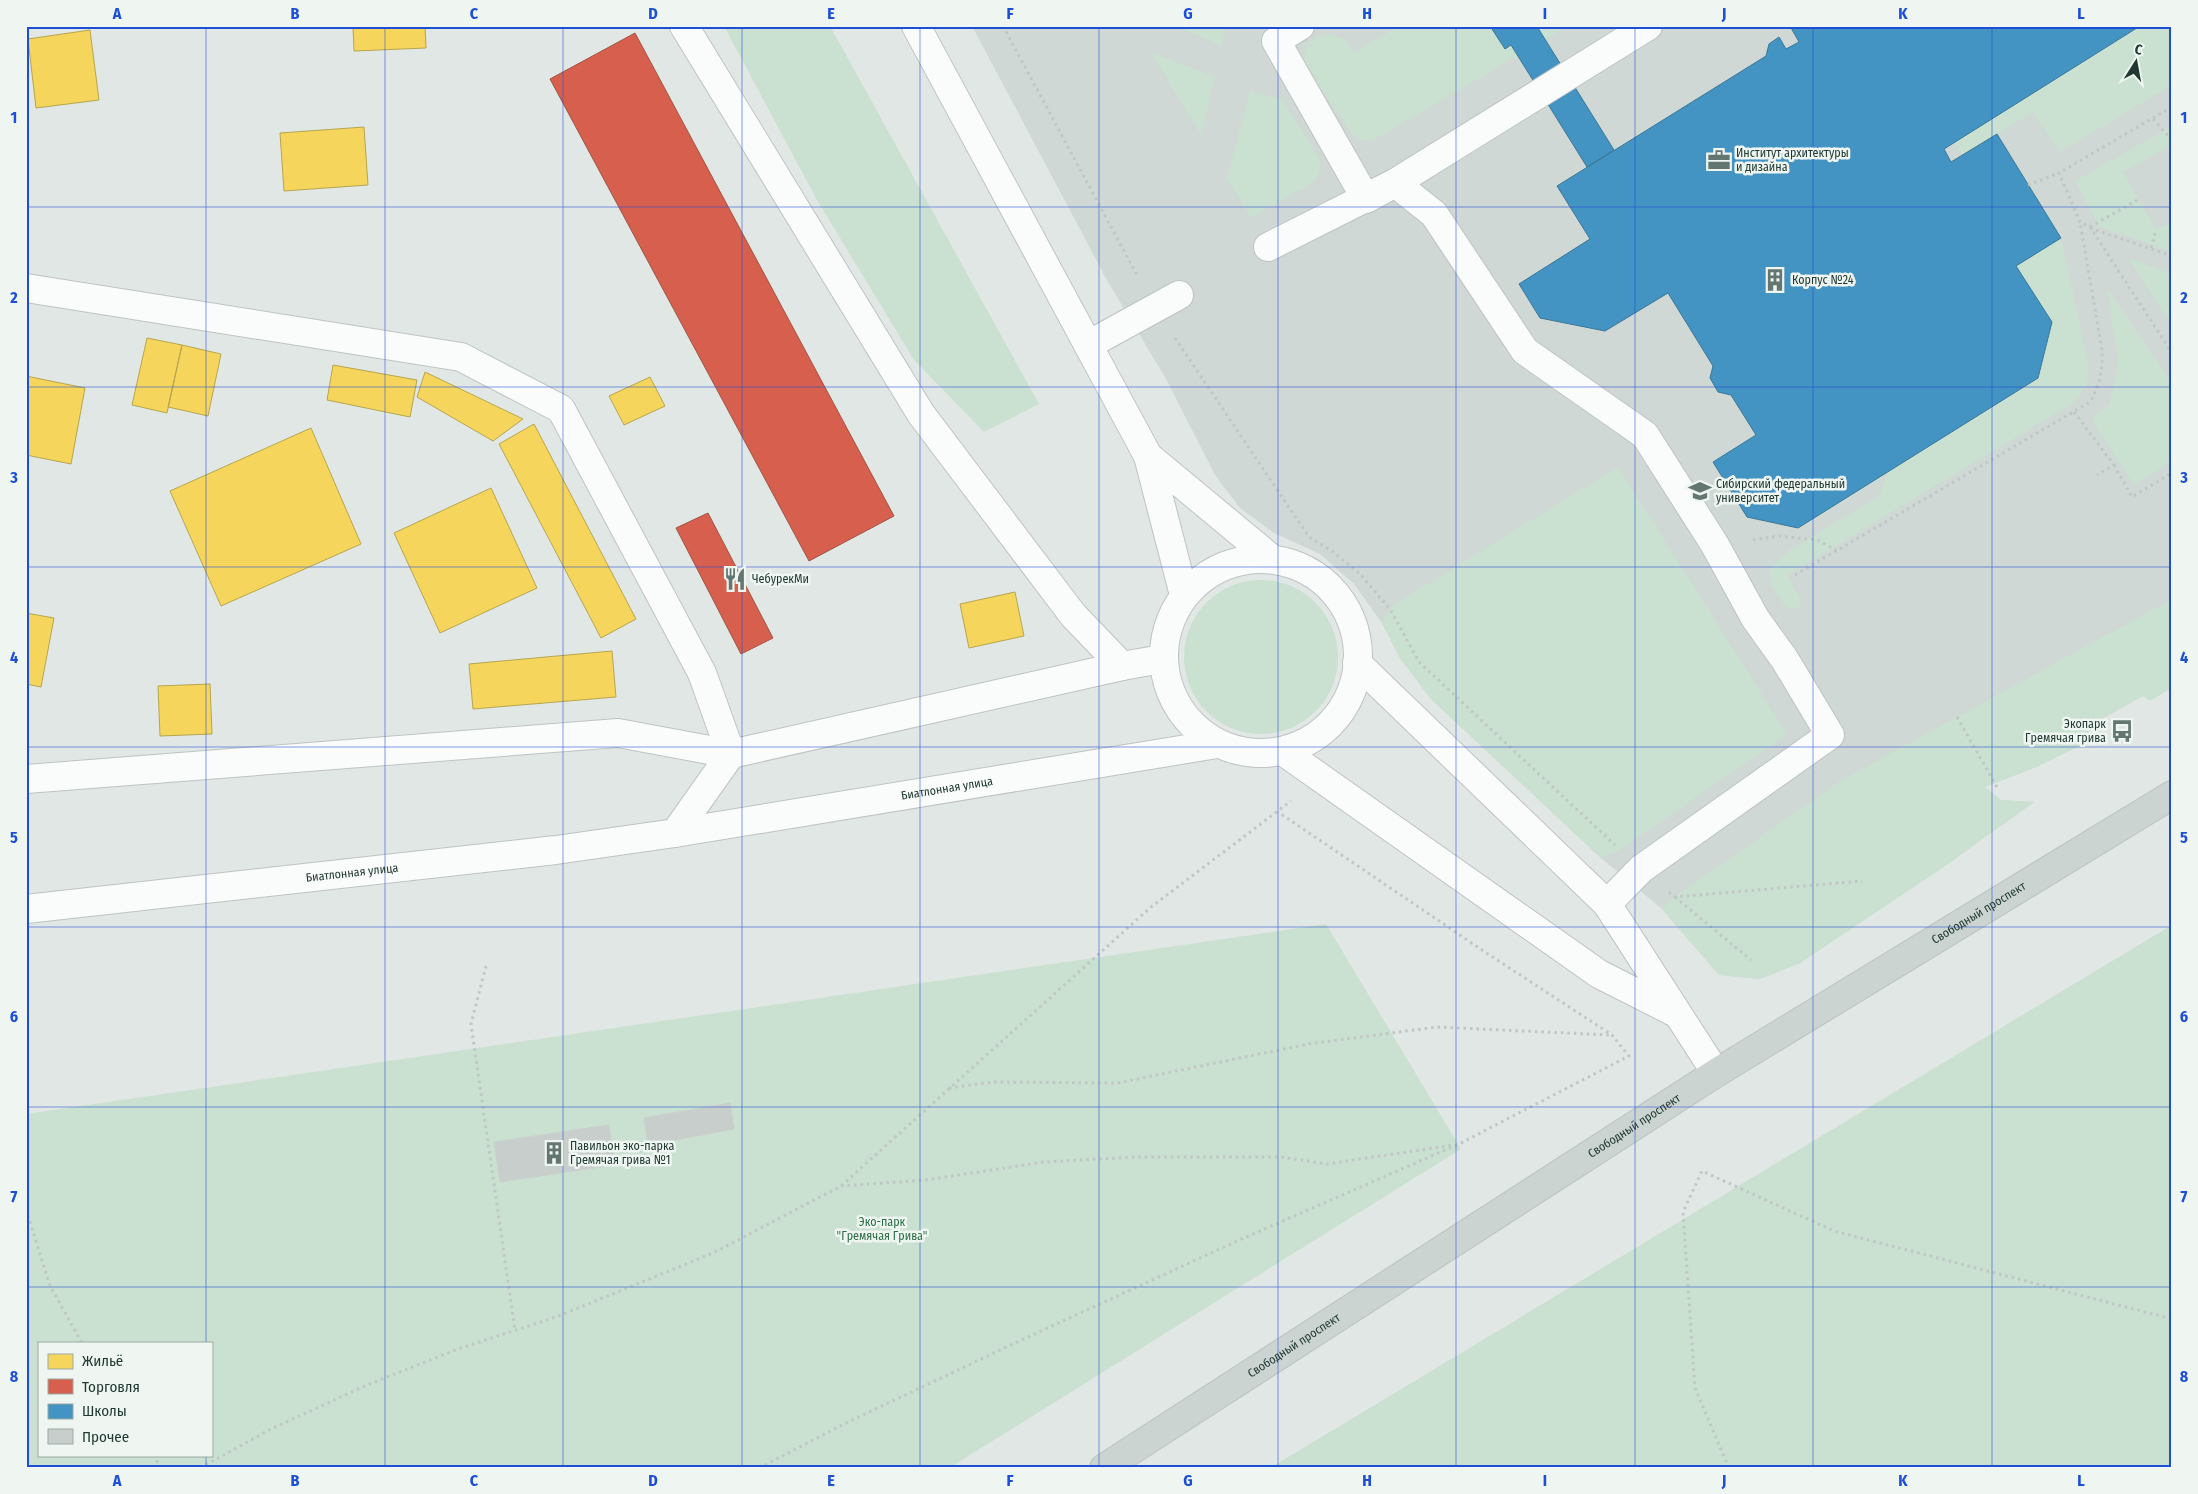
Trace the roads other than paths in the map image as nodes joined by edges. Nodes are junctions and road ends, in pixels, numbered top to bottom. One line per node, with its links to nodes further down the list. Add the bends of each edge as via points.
1 (684, 26): 16 (street, via 921,414 1073,615)
2 (916, 26): 10 (street)
3 (1300, 26): 6 (street, via 1276,41)
4 (1648, 26): 5 (street)
5 (1395, 183): 6 (street); 23 (street, via 1434,214 1526,351 1645,435 1830,735 1641,869)
6 (1366, 199): 7 (street)
7 (1268, 247)
8 (26, 288): 19 (street, via 461,357 561,409 702,673)
9 (1179, 295): 10 (street)
10 (1088, 345): 11 (street)
11 (1148, 456): 12 (street); 13 (street)
12 (1272, 558): 13 (street, via 1239,561 1208,573); 15 (street, via 1300,566 1324,581 1344,603 1355,629)
13 (1184, 595): 14 (street, via 1164,636)
14 (1162, 659): 16 (street); 17 (street, via 1167,685 1178,709 1195,729)
15 (1357, 663): 18 (street, via 1354,690 1338,718 1314,739); 23 (street)
16 (1122, 666): 19 (street)
17 (1217, 744): 18 (street, via 1250,754); 22 (street, Биатлонная улица)
18 (1284, 752): 25 (street, via 1599,974)
19 (731, 754): 20 (street, via 618,733); 22 (street)
20 (26, 779)
21 (2172, 795): 26 (main road, Свободный проспект)
22 (675, 832): 24 (street, Биатлонная улица, via 556,850)
23 (1607, 904): 25 (street)
24 (26, 909)
25 (1674, 1012): 26 (street)
26 (1716, 1073): 27 (main road, Свободный проспект)
27 (1104, 1468)

